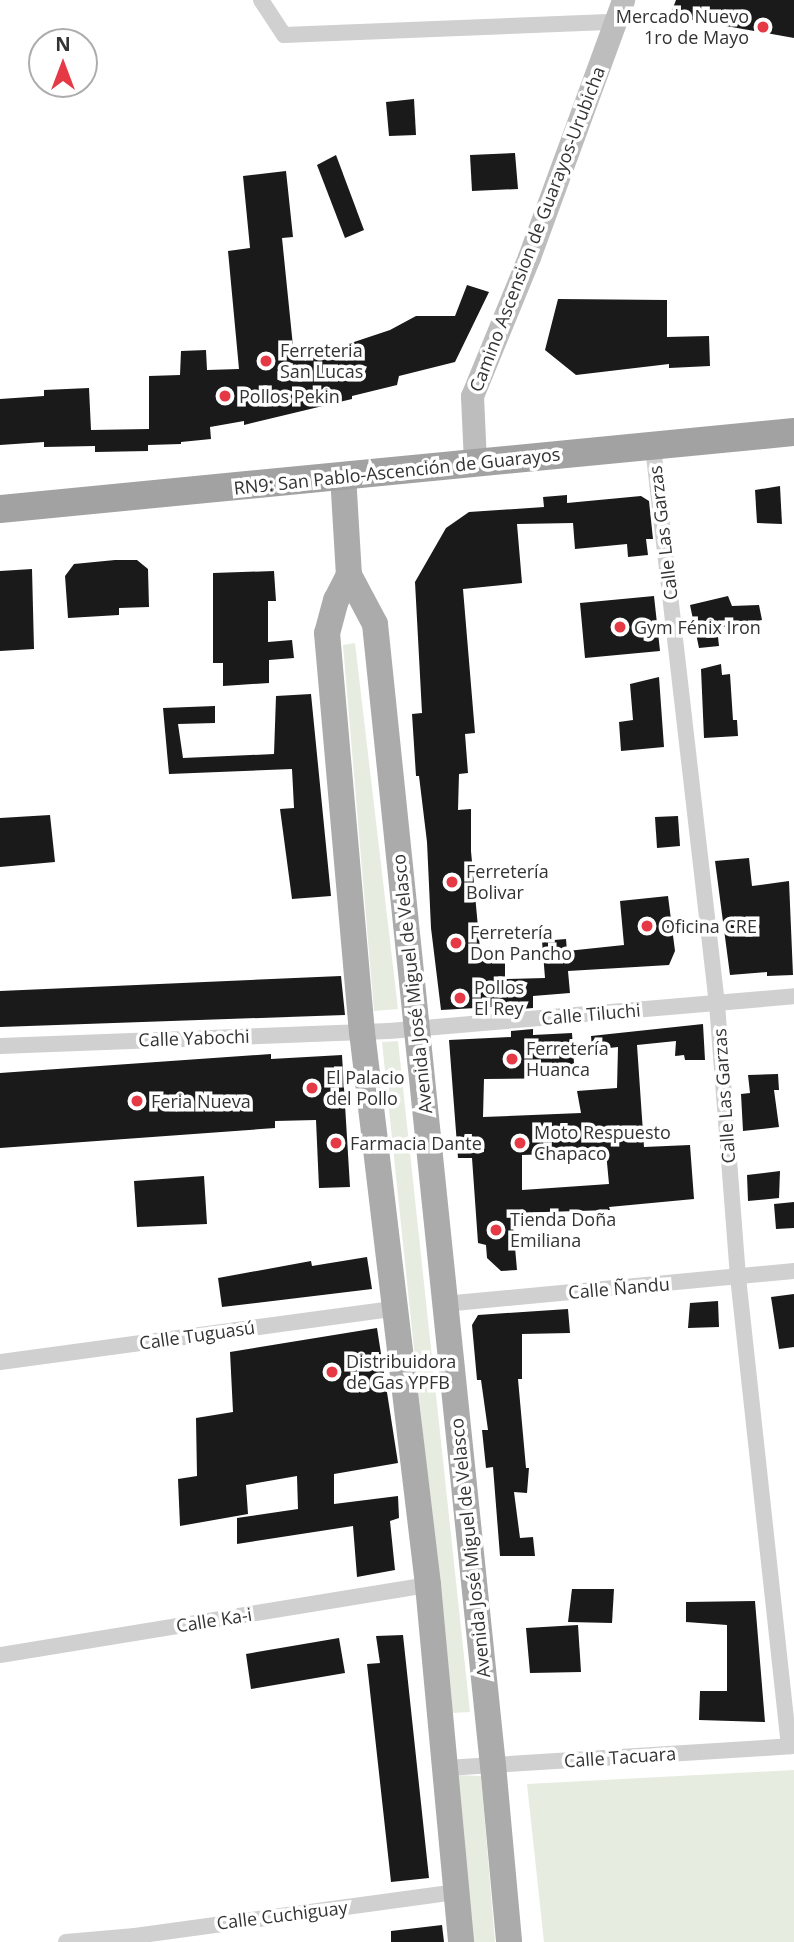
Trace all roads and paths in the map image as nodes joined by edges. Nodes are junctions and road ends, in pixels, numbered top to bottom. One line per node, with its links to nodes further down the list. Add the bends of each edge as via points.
1 (261, 0): 3 (street, via 284,35)
2 (624, 0): 3 (main road, Camino Ascension de Guarayos-Urubicha)
3 (614, 22): 6 (main road, Camino Ascension de Guarayos-Urubicha, via 530,257 472,396)
4 (794, 432): 5 (highway, RN9: San Pablo-Ascención de Guarayos)
5 (653, 447): 6 (highway, RN9: San Pablo-Ascención de Guarayos); 11 (street, Calle Las Garzas)
6 (475, 462): 7 (highway, RN9: San Pablo-Ascención de Guarayos)
7 (343, 475): 8 (highway, RN9: San Pablo-Ascención de Guarayos); 9 (main road, Avenida José Miguel de Velasco)
8 (0, 509)
9 (349, 575): 12 (main road, Avenida José Miguel de Velasco, via 375,624); 14 (main road, Avenida José Miguel de Velasco, via 327,633)
10 (794, 996): 11 (street, Calle Tiluchi)
11 (717, 1004): 12 (street, Calle Tiluchi); 17 (street, Calle Las Garzas)
12 (417, 1029): 13 (street, Calle Tiluchi); 18 (main road, Avenida José Miguel de Velasco)
13 (389, 1031): 14 (street, Calle Yabochi)
14 (362, 1032): 15 (street, Calle Yabochi); 19 (main road, Avenida José Miguel de Velasco)
15 (0, 1046)
16 (794, 1272): 17 (street, Calle Ñandu)
17 (738, 1277): 18 (street, Calle Ñandu); 23 (street, Calle Las Garzas)
18 (444, 1304): 24 (main road, Avenida José Miguel de Velasco)
19 (394, 1309): 20 (street, Calle Tuguasú); 21 (main road, Avenida José Miguel de Velasco)
20 (0, 1362)
21 (428, 1585): 22 (street, Calle Ka-i); 25 (main road, Avenida José Miguel de Velasco)
22 (0, 1654)
23 (791, 1746): 24 (street, Calle Tacuara)
24 (493, 1765): 25 (street, Calle Tacuara); 29 (main road, Avenida José Miguel de Velasco)
25 (446, 1768): 26 (main road, Avenida José Miguel de Velasco)
26 (457, 1892): 27 (street, Calle Cuchiguay); 28 (main road, Avenida José Miguel de Velasco)
27 (66, 1942)
28 (461, 1942)
29 (509, 1942)

